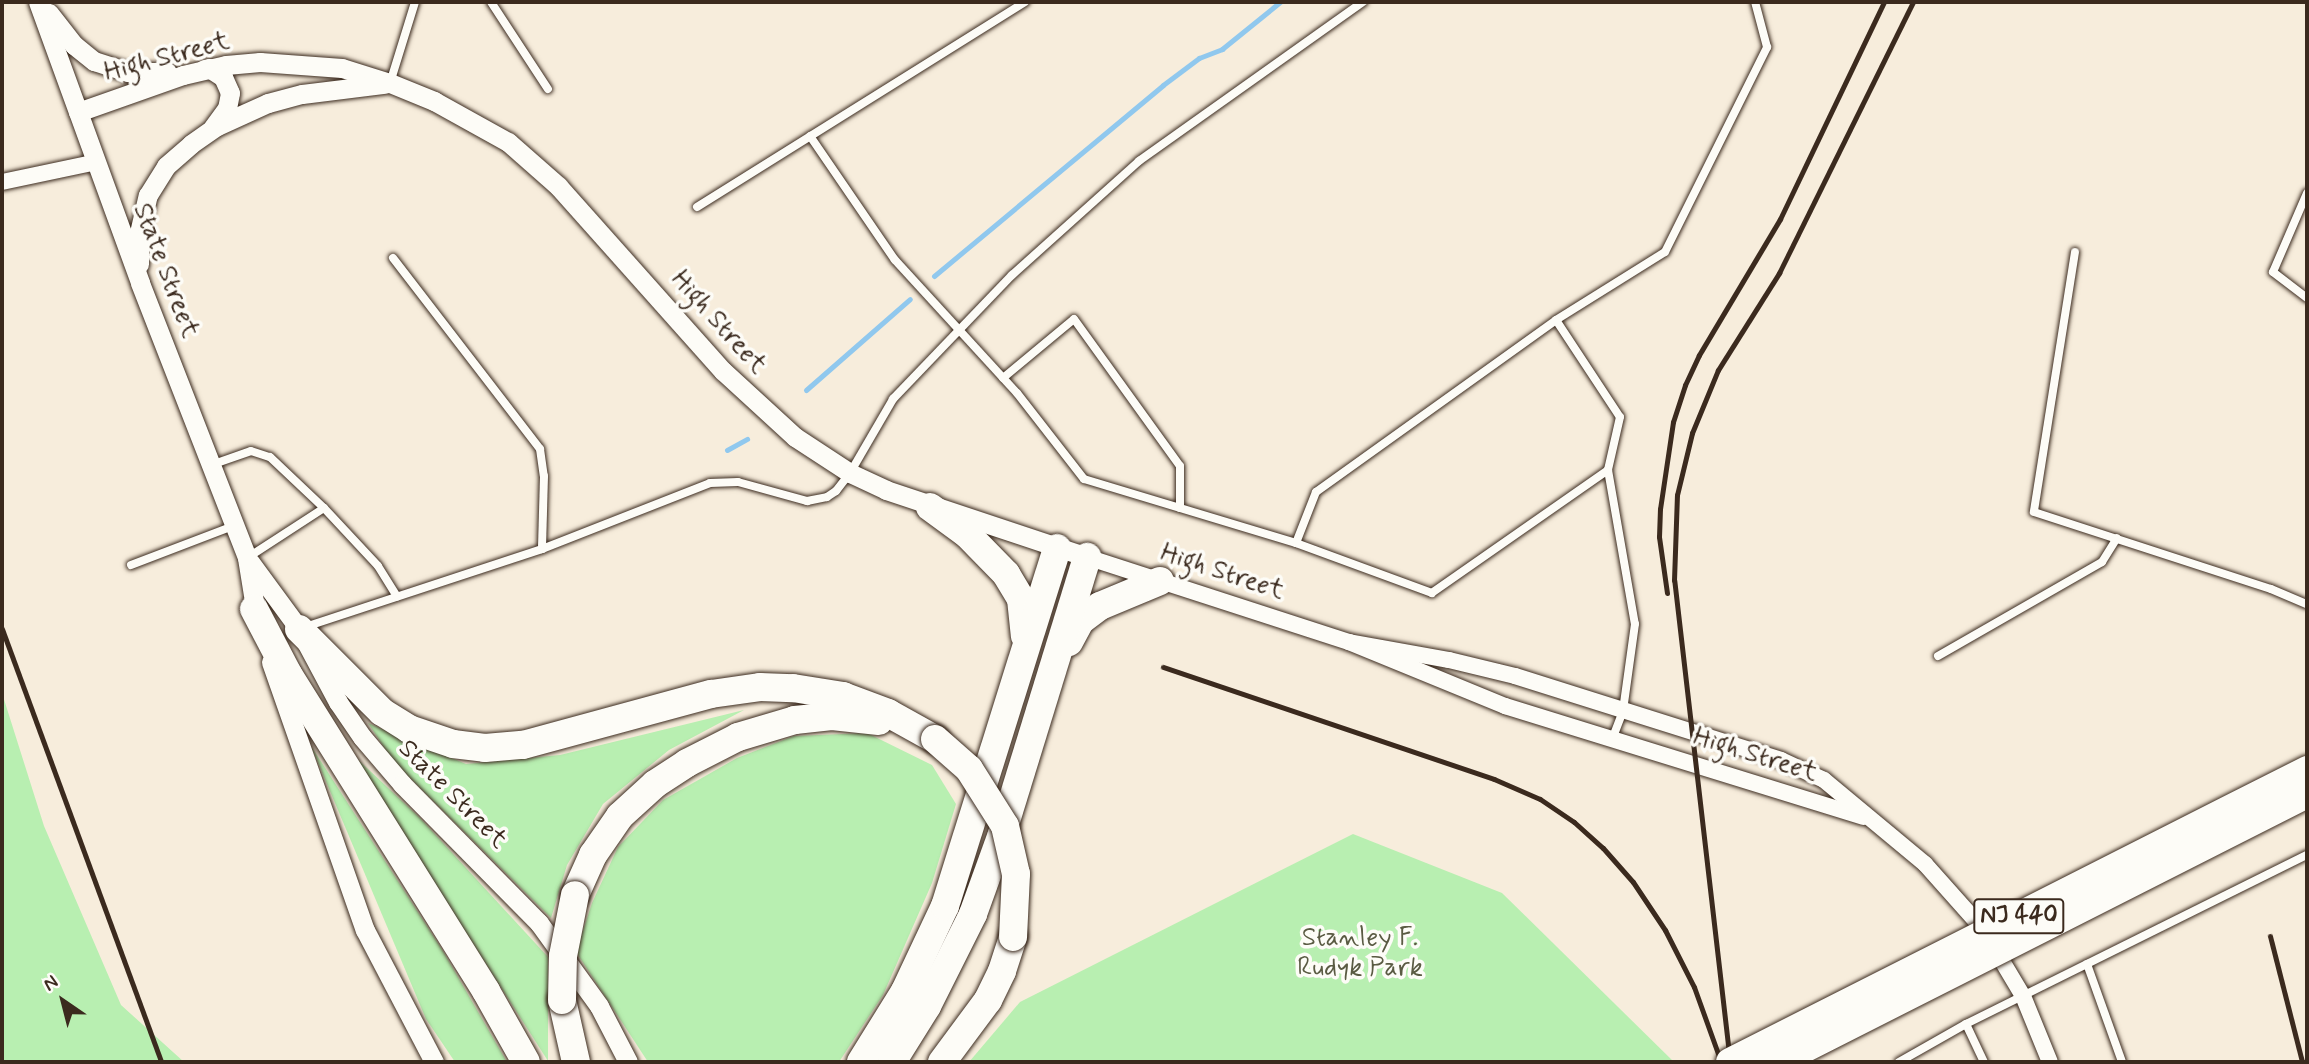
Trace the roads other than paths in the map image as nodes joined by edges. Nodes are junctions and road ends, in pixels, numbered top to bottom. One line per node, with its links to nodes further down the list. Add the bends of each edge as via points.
1 (40, 2): 7 (street, via 74,45 105,66 142,73); 10 (street, State Street)
2 (415, 2): 8 (lane)
3 (491, 2): 9 (lane)
4 (1025, 2): 12 (lane)
5 (1363, 2): 22 (lane, via 1139,161 1012,275)
6 (1755, 2): 21 (lane, via 1768,47 1665,252)
7 (209, 68): 8 (street, High Street, via 295,62 342,68); 10 (street, High Street); 11 (street, via 227,84 230,101 222,117)
8 (390, 83): 11 (street, via 286,98); 26 (street, High Street, via 477,123 534,163 582,210 741,390 795,437)
9 (548, 89)
10 (78, 112): 13 (street, State Street)
11 (204, 134): 19 (street, via 166,166 148,195 139,233)
12 (810, 136): 16 (lane); 22 (lane, via 895,260)
13 (97, 162): 14 (street); 19 (street, State Street)
14 (2, 182)
15 (2307, 193): 20 (lane, via 2273,272)
16 (697, 207)
17 (2075, 252): 31 (lane, via 2034,512)
18 (393, 258): 34 (lane, via 540,449)
19 (141, 283): 24 (street, State Street)
20 (2307, 298)
21 (1556, 320): 25 (lane, via 1620,417); 32 (lane, via 1315,492)
22 (959, 330): 23 (lane); 26 (lane, via 893,399)
23 (1003, 378): 29 (lane, via 1084,479); 29 (lane, via 1074,320 1181,466)
24 (211, 465): 28 (lane, via 251,451 270,457); 30 (street, State Street)
25 (1608, 470): 32 (lane, via 1432,593); 47 (lane, via 1635,624)
26 (850, 473): 27 (street, High Street); 34 (lane, via 836,491 817,500 738,482 710,483)
27 (930, 507): 33 (street, High Street); 44 (highway, via 984,550 1014,586 1024,613)
28 (324, 508): 36 (lane); 39 (lane, via 378,566)
29 (1180, 508): 32 (lane)
30 (234, 525): 36 (street, State Street); 37 (lane)
31 (2117, 538): 40 (lane); 45 (lane, via 2102,562)
32 (1296, 543)
33 (1057, 548): 35 (street, High Street); 44 (highway)
34 (542, 549): 39 (lane)
35 (1087, 557): 38 (street, High Street); 46 (highway)
36 (247, 558): 41 (street, State Street); 42 (street, State Street)
37 (131, 565)
38 (1160, 581): 43 (street, High Street); 46 (highway, via 1100,606 1080,621)
39 (397, 597): 42 (lane)
40 (2307, 604)
41 (254, 609): 57 (street, State Street, via 365,930); 58 (highway, via 288,674)
42 (299, 629): 49 (highway, via 382,712 409,729 453,744 485,748 523,745 711,694 760,687 843,696 896,716); 60 (street, State Street, via 362,737 539,923 599,1006)
43 (1349, 642): 47 (street, High Street, via 1449,660); 48 (street, High Street, via 1474,694)
44 (1023, 655): 61 (highway, via 945,906 905,991)
45 (1938, 656)
46 (1052, 667): 62 (highway, via 973,914 928,1006)
47 (1623, 711): 48 (lane); 52 (street, High Street, via 1796,765 1836,789)
48 (1612, 738): 52 (street, High Street)
49 (935, 739): 59 (highway, bridge, via 885,722 832,716 776,724 687,763 631,805 601,841 575,895 563,956 562,1000); 63 (highway, bridge, via 969,769 1004,825 1016,874 1013,937 988,1000)
50 (2307, 770): 64 (highway, NJ 440, bridge)
51 (2307, 794): 65 (highway, NJ 440, bridge)
52 (1869, 819): 55 (street, High Street, via 1957,897 1995,946)
53 (2307, 855): 54 (lane)
54 (2087, 964): 55 (lane); 69 (lane)
55 (2023, 996): 56 (lane); 68 (street, High Street)
56 (1966, 1024): 66 (lane); 67 (lane)
57 (434, 1062)
58 (526, 1062)
59 (576, 1062)
60 (628, 1062)
61 (861, 1062)
62 (892, 1062)
63 (942, 1062)
64 (1730, 1062)
65 (1778, 1062)
66 (1899, 1062)
67 (1984, 1062)
68 (2050, 1062)
69 (2122, 1062)

